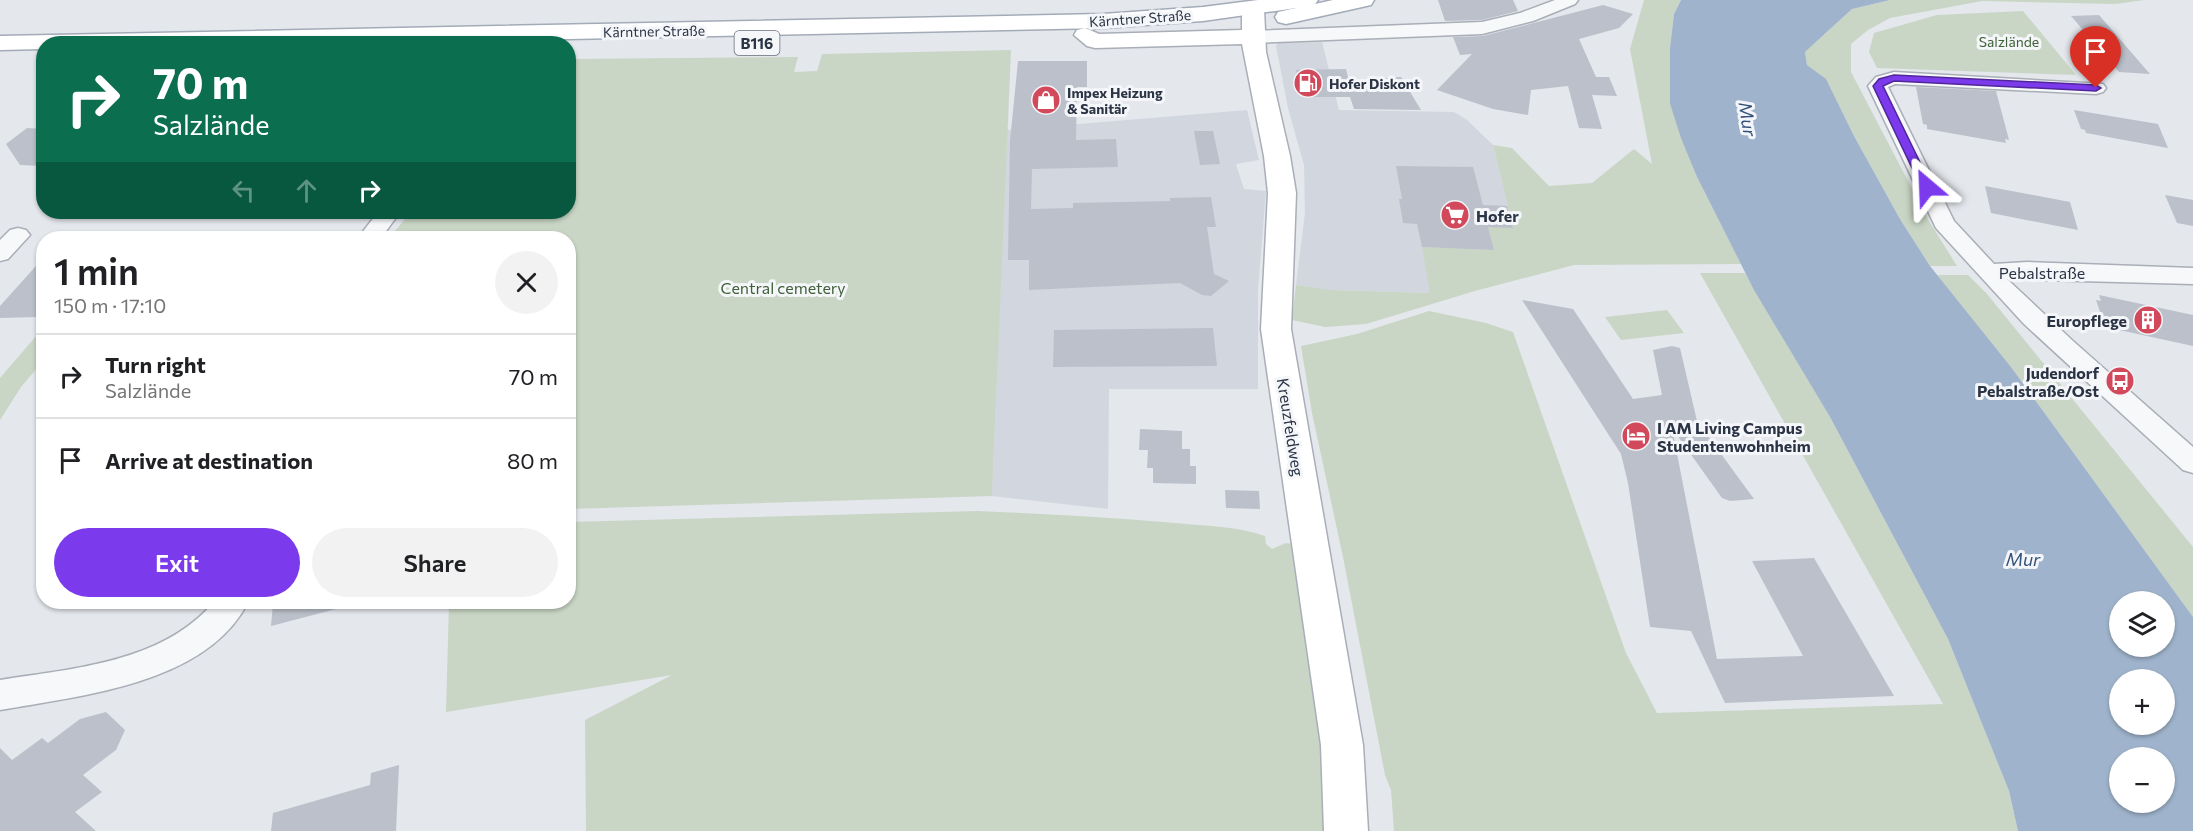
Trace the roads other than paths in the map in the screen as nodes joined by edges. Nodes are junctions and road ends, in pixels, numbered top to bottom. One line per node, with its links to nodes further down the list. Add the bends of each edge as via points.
1 (1307, 0): 4 (main road, Kärntner Straße / B116)
2 (1363, 0): 4 (main road, Kärntner Straße / B116)
3 (1569, 0): 4 (street, Kärntner Straße, via 1510,23 1482,28)
4 (1253, 17): 5 (main road, Kärntner Straße / B116); 8 (main road, Kärntner Straße / B116, via 1213,36 1095,41 1085,35); 21 (main road, Kreuzfeldweg, via 1280,174 1276,329 1342,745)
5 (576, 37)
6 (0, 44): 7 (main road, Kärntner Straße / B116)
7 (36, 44)
8 (576, 46)
9 (0, 57): 10 (main road)
10 (36, 57)
11 (2096, 88): 16 (street, via 1894,78 1878,86 1944,223)
12 (384, 219): 13 (street)
13 (374, 231)
14 (9, 235): 15 (street)
15 (0, 254)
16 (1989, 272): 17 (street, Pebalstraße); 18 (street, Pebalstraße, via 2014,300)
17 (2193, 276)
18 (2193, 463)
19 (226, 609): 20 (street, via 213,625 179,650 116,675)
20 (0, 695)
21 (1346, 831)

